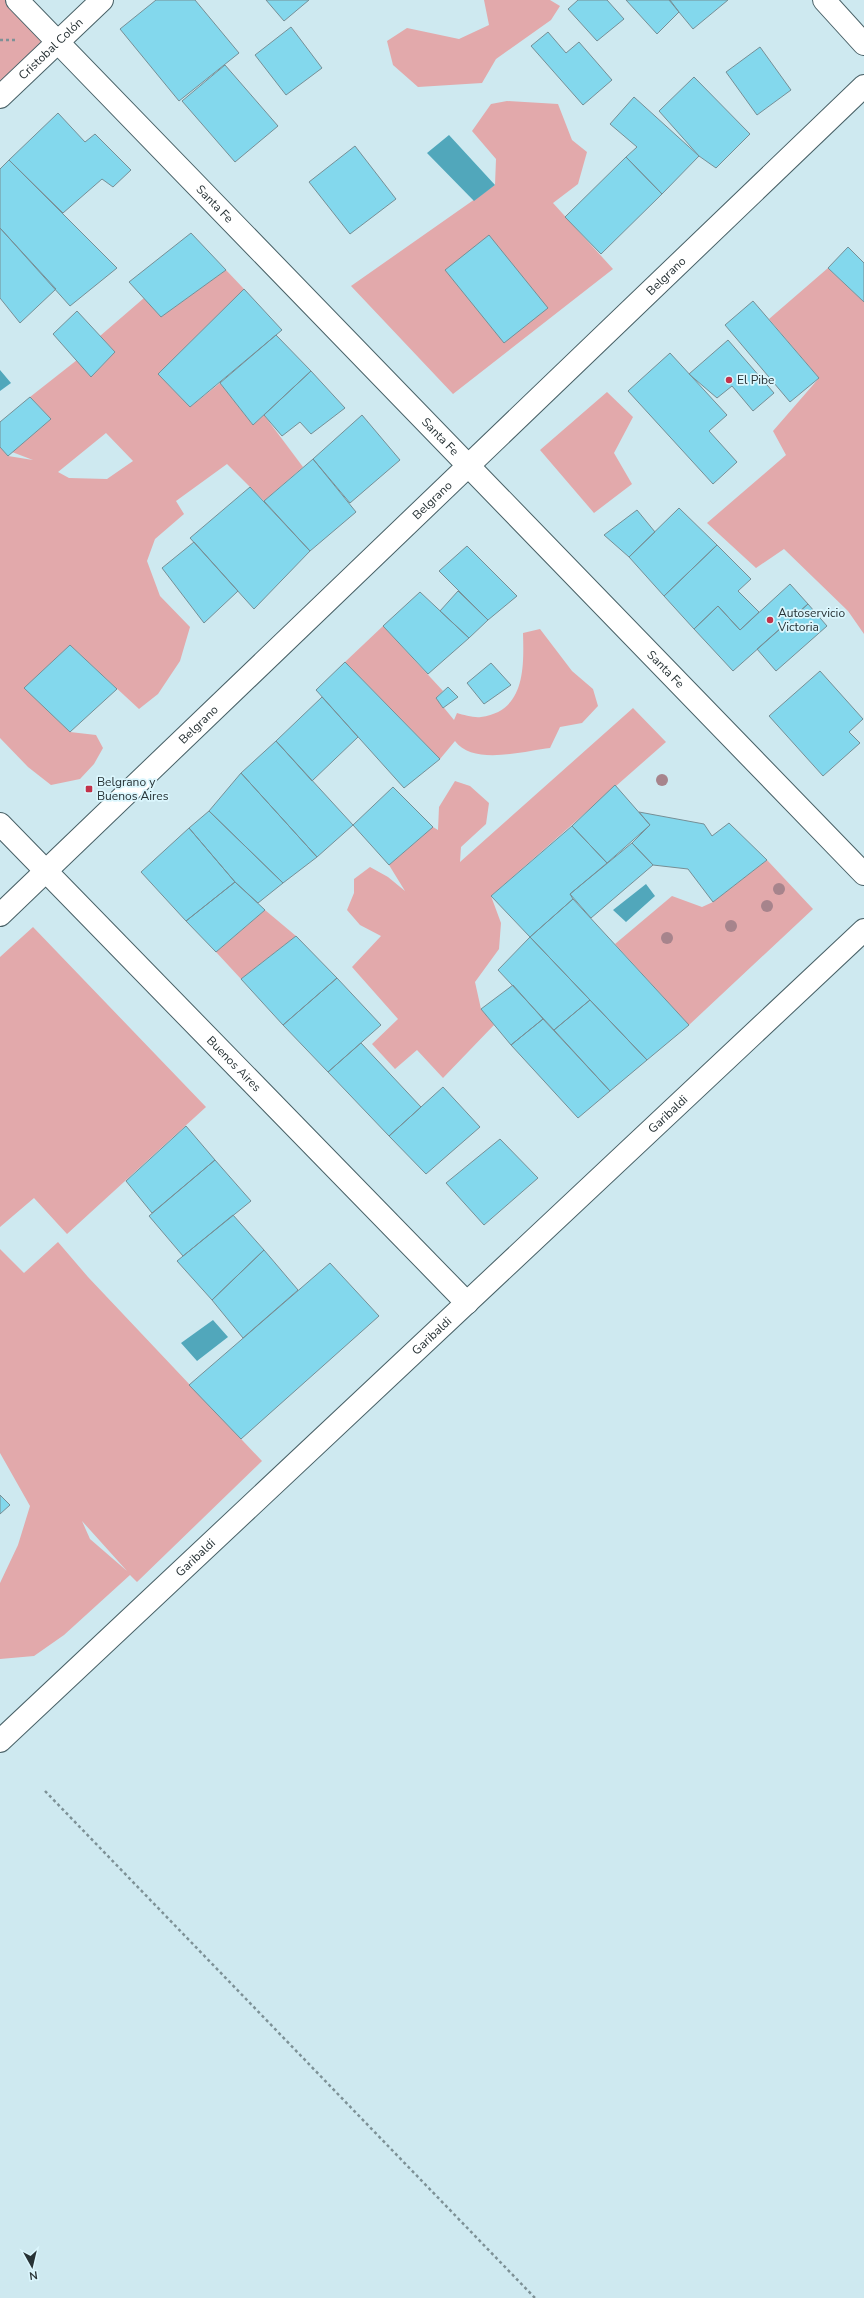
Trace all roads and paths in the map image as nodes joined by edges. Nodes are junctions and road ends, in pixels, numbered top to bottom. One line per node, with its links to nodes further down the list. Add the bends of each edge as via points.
1 (17, 0): 4 (street, Santa Fe)
2 (102, 0): 4 (street, Cristobal Colón)
3 (824, 0): 5 (street)
4 (57, 42): 7 (street, Cristobal Colón); 8 (street, Santa Fe)
5 (864, 44)
6 (864, 86): 8 (street, Belgrano)
7 (0, 97)
8 (468, 465): 10 (street, Belgrano); 11 (street, Santa Fe)
9 (0, 824): 10 (street, Buenos Aires)
10 (46, 871): 12 (street, Belgrano); 14 (street, Buenos Aires)
11 (864, 874)
12 (0, 915)
13 (864, 930): 14 (street, Garibaldi)
14 (467, 1303): 15 (street, Garibaldi)
15 (1, 1739)
16 (45, 1791): 17 (path)
17 (535, 2298)

